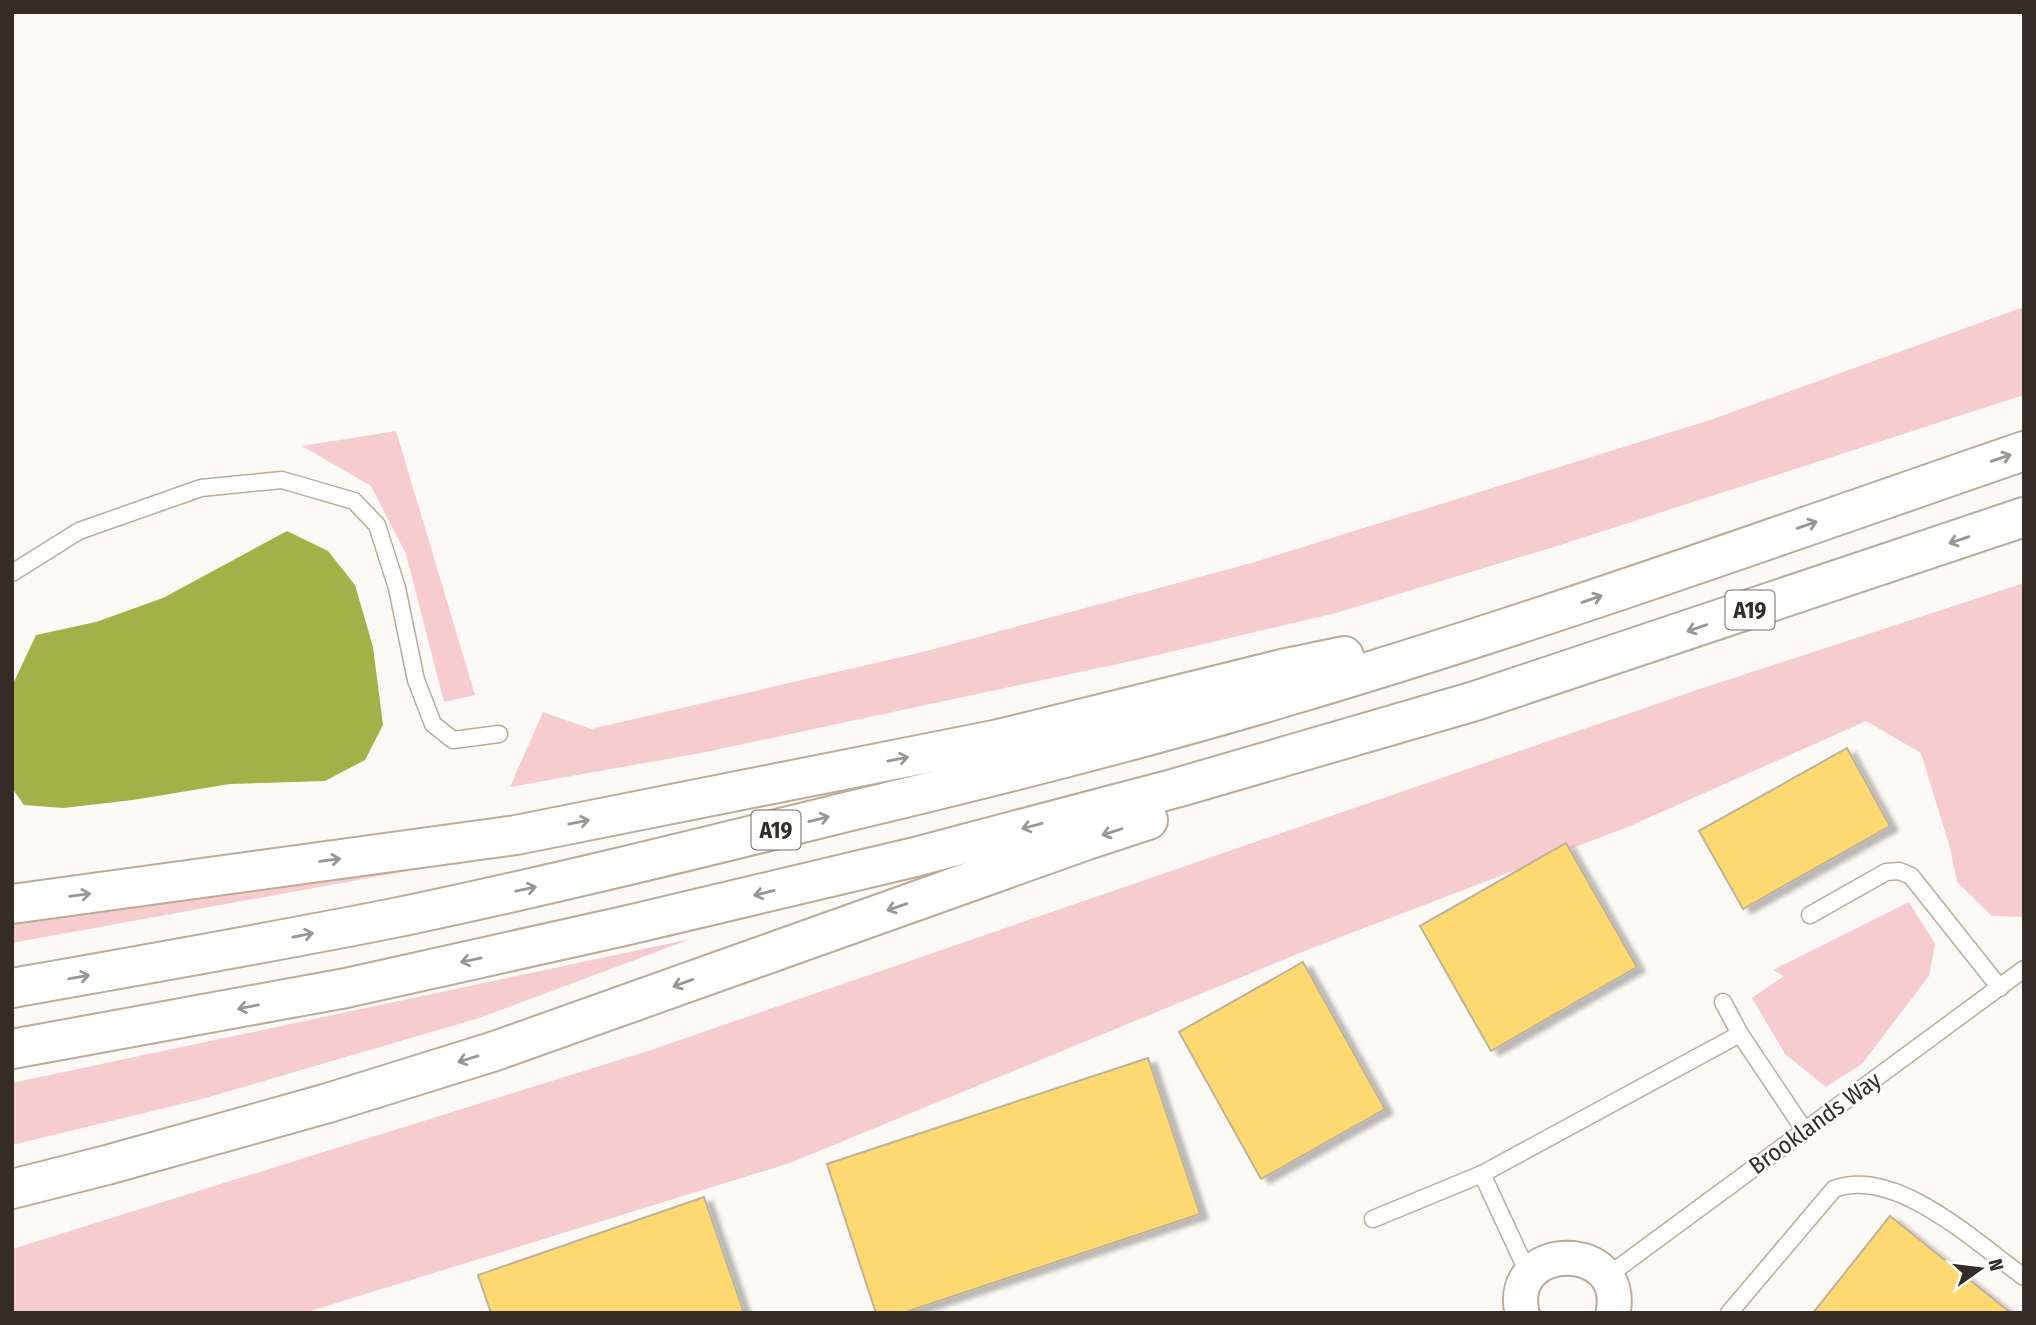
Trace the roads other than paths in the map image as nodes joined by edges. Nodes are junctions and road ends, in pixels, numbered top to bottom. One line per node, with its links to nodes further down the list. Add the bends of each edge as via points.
1 (2024, 451): 4 (highway, A19, one-way to 1)
2 (2024, 517): 5 (highway, A19, one-way to 5)
3 (12, 573): 6 (lane, via 79,531 201,488 282,480 354,501 377,525 397,588 416,680 433,724 453,740)
4 (1527, 621): 7 (highway, A19, one-way to 4, via 516,835 999,739 1286,668); 10 (highway, A19, one-way to 4, via 405,915 780,829 1287,697)
5 (1475, 701): 14 (highway, A19, one-way to 14, via 1176,788 915,857 346,988); 17 (highway, A19, one-way to 17, via 1315,767 1087,840 495,1051 289,1114)
6 (499, 734)
7 (12, 904)
8 (1810, 915): 11 (lane, via 1886,872 1899,871 1911,876)
9 (2024, 969): 11 (lane, Brooklands Way)
10 (12, 988)
11 (2000, 988): 15 (lane, Brooklands Way)
12 (1723, 1002): 13 (lane)
13 (1740, 1034): 15 (lane); 16 (lane)
14 (12, 1049)
15 (1805, 1131): 20 (lane, Brooklands Way)
16 (1482, 1174): 18 (lane); 19 (lane)
17 (12, 1189)
18 (1373, 1219)
19 (1529, 1275): 20 (street, via 1557,1257 1573,1257 1593,1264); 22 (street, via 1520,1303)
20 (1606, 1277): 23 (street, via 1613,1292)
21 (2024, 1277): 24 (lane, via 1920,1202 1880,1187 1843,1185 1833,1189)
22 (1522, 1313)
23 (1612, 1313)
24 (1729, 1313)

